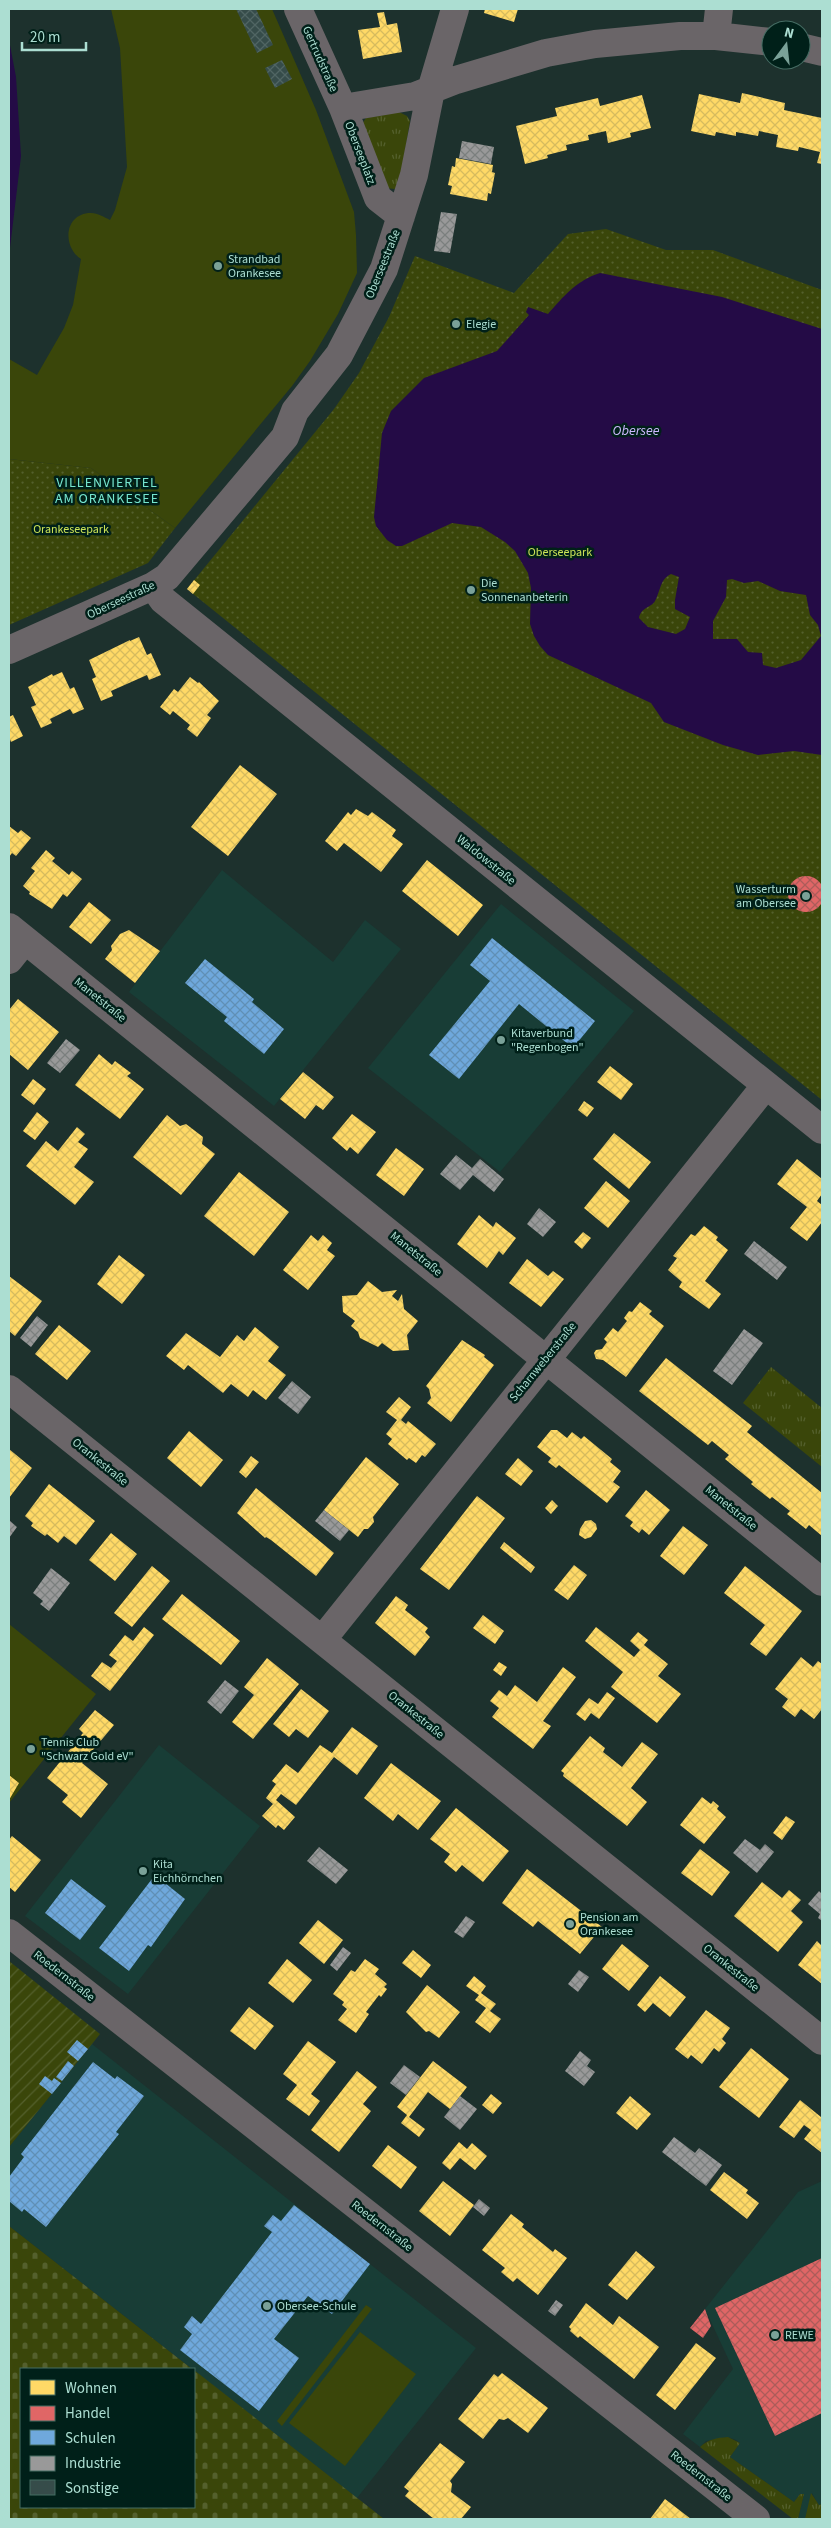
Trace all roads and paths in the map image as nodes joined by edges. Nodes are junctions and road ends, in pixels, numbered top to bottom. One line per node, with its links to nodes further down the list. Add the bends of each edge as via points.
1 (298, 9): 7 (street, Gertrudstraße)
2 (455, 9): 6 (street, Oberseestraße)
3 (719, 9): 4 (street)
4 (716, 36): 5 (street); 6 (street, via 641,38 546,53)
5 (761, 41)
6 (431, 90): 7 (street, Oberseeplatz, via 415,96); 8 (street, Oberseestraße, via 414,175)
7 (343, 108): 8 (street, Oberseeplatz, via 378,198)
8 (401, 216): 9 (street, Oberseestraße, via 371,297 339,355 295,411 285,436 180,563)
9 (153, 586): 10 (street, Oberseestraße); 12 (street, Waldowstraße, via 163,600)
10 (9, 650)
11 (14, 942): 14 (street, Manetstraße)
12 (766, 1085): 13 (street, Waldowstraße); 14 (street, Scharnweberstraße)
13 (822, 1130)
14 (546, 1358): 16 (street, Manetstraße); 17 (street, Scharnweberstraße)
15 (9, 1389): 17 (street, Orankestraße)
16 (822, 1582)
17 (322, 1640): 19 (street, Orankestraße)
18 (9, 1933): 20 (street, Roedernstraße)
19 (822, 2041)
20 (756, 2519)

